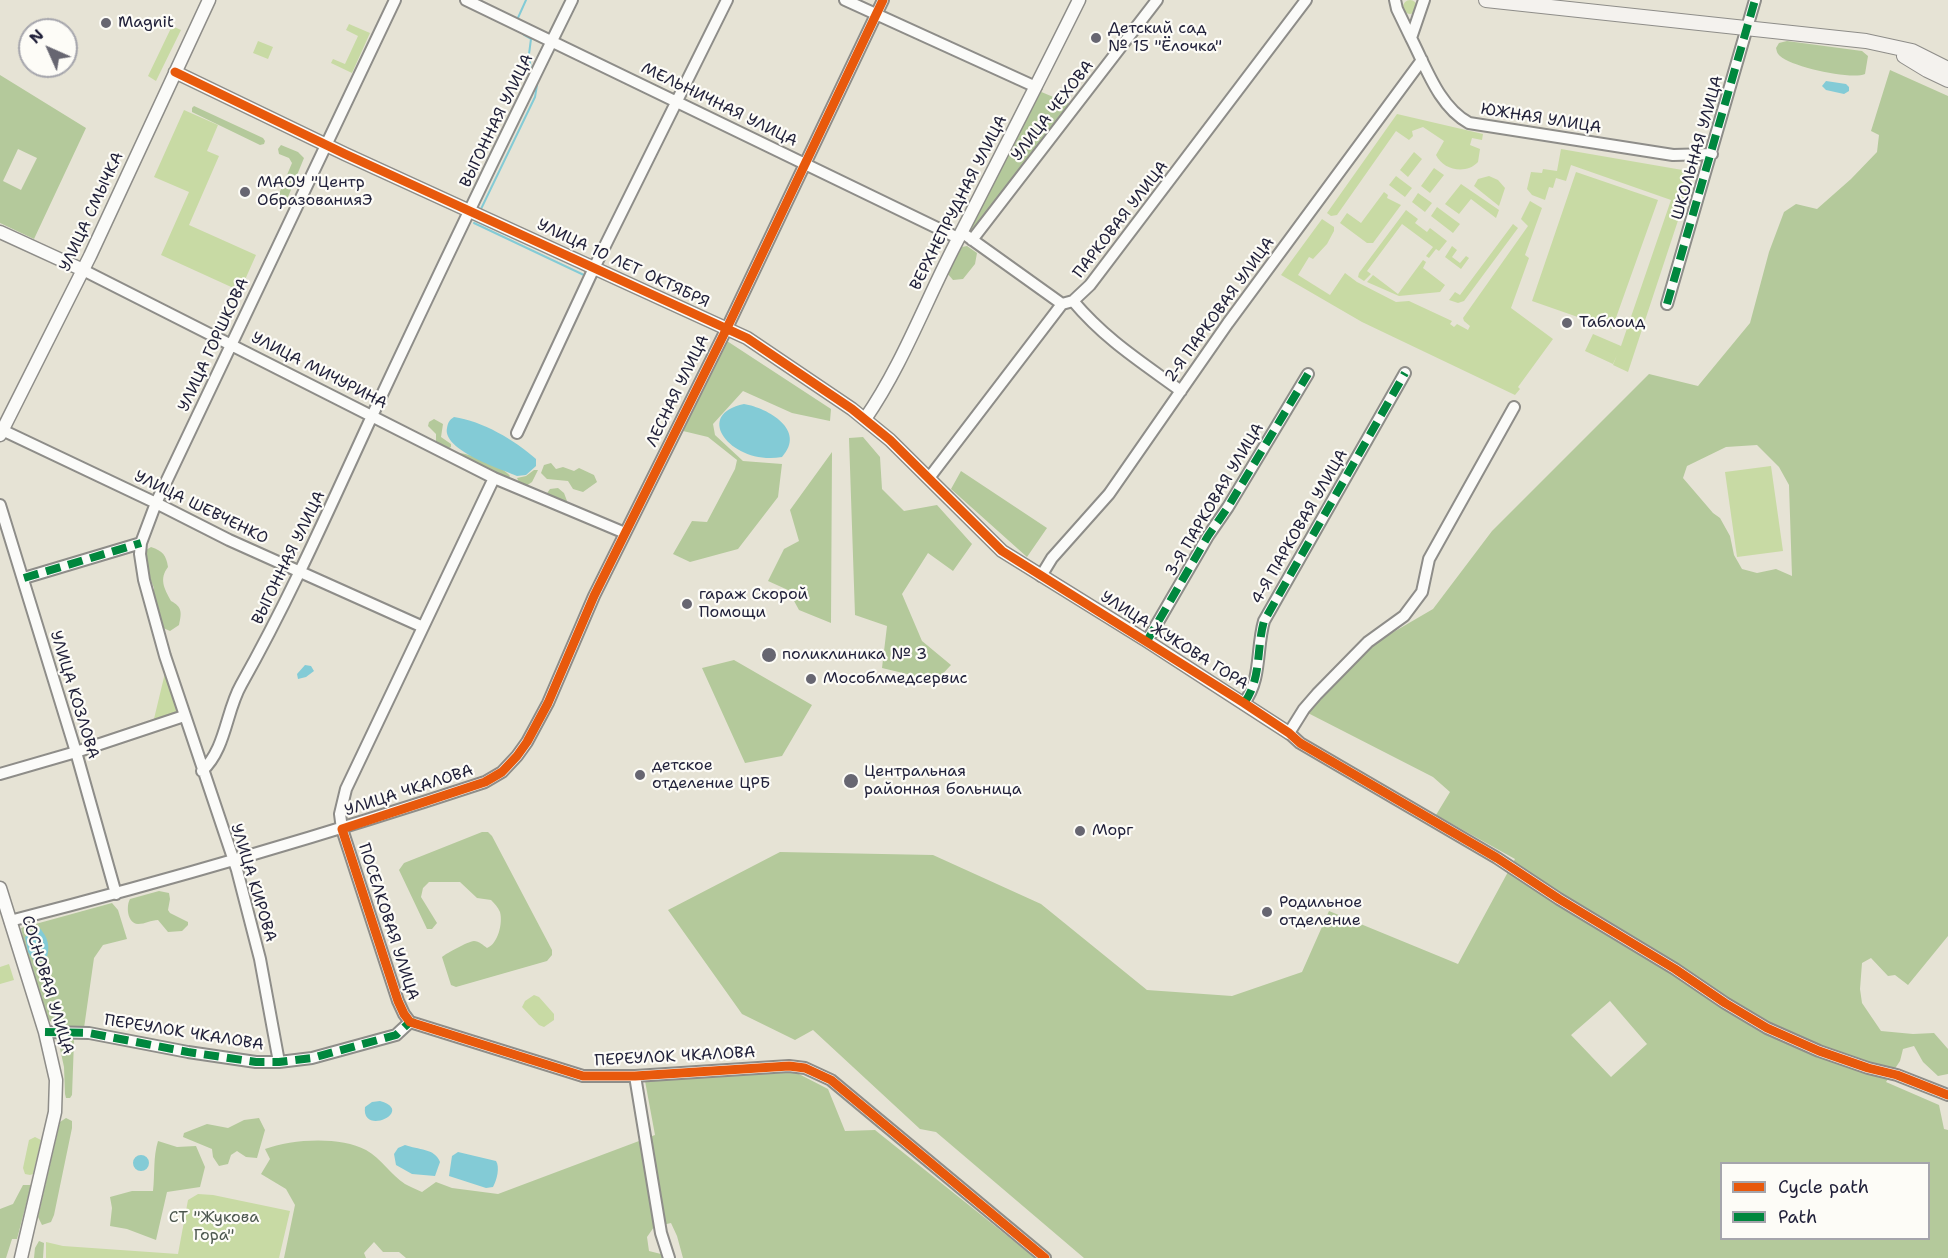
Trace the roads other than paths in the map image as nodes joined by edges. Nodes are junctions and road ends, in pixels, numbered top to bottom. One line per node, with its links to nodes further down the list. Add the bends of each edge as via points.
1 (209, 0): 22 (street, УЛИЦА СМЫЧКА)
2 (395, 0): 26 (street, УЛИЦА ГОРШКОВА)
3 (466, 0): 18 (street, МЕЛЬНИЧНАЯ УЛИЦА)
4 (572, 0): 18 (street, ВЫГОННАЯ УЛИЦА)
5 (727, 0): 25 (street)
6 (846, 0): 15 (street)
7 (883, 0): 15 (street, ЛЕСНАЯ УЛИЦА)
8 (1079, 0): 24 (street, ВЕРХНЕПРУДНАЯ УЛИЦА)
9 (1157, 0): 31 (street, УЛИЦА ЧЕХОВА)
10 (1306, 0): 34 (street, ПАРКОВАЯ УЛИЦА, via 1090,285)
11 (1395, 0): 17 (street, ЮЖНАЯ УЛИЦА)
12 (1424, 0): 17 (street)
13 (1486, 0): 16 (main road)
14 (1755, 0): 16 (street, ШКОЛЬНАЯ УЛИЦА)
15 (876, 14): 24 (street); 28 (street, ЛЕСНАЯ УЛИЦА)
16 (1748, 28): 19 (main road); 27 (street, ШКОЛЬНАЯ УЛИЦА)
17 (1411, 38): 20 (street, ЮЖНАЯ УЛИЦА)
18 (551, 42): 25 (street, МЕЛЬНИЧНАЯ УЛИЦА); 29 (street, ВЫГОННАЯ УЛИЦА)
19 (1881, 44): 21 (main road, via 1912,51); 23 (main road)
20 (1422, 60): 27 (street, ЮЖНАЯ УЛИЦА, via 1448,107 1469,123 1674,154); 41 (street, 2-Я ПАРКОВАЯ УЛИЦА)
21 (1948, 69)
22 (176, 72): 26 (street, УЛИЦА 10 ЛЕТ ОКТЯБРЯ); 33 (street, УЛИЦА СМЫЧКА)
23 (1948, 80)
24 (1036, 87): 31 (street, ВЕРХНЕПРУДНАЯ УЛИЦА)
25 (676, 100): 28 (street, МЕЛЬНИЧНАЯ УЛИЦА); 32 (street)
26 (326, 145): 29 (street, УЛИЦА 10 ЛЕТ ОКТЯБРЯ); 38 (street, УЛИЦА ГОРШКОВА)
27 (1712, 154): 36 (street, ШКОЛЬНАЯ УЛИЦА)
28 (804, 162): 31 (street, МЕЛЬНИЧНАЯ УЛИЦА); 37 (street, ЛЕСНАЯ УЛИЦА)
29 (471, 211): 32 (street, УЛИЦА 10 ЛЕТ ОКТЯБРЯ); 43 (street, ВЫГОННАЯ УЛИЦА)
30 (0, 232): 33 (street, УЛИЦА МИЧУРИНА)
31 (964, 237): 35 (street, МЕЛЬНИЧНАЯ УЛИЦА); 44 (street, ВЕРХНЕПРУДНАЯ УЛИЦА)
32 (594, 268): 37 (street, УЛИЦА 10 ЛЕТ ОКТЯБРЯ); 46 (street)
33 (83, 270): 38 (street, УЛИЦА МИЧУРИНА); 45 (street, УЛИЦА СМЫЧКА)
34 (1073, 301): 35 (street, ПАРКОВАЯ УЛИЦА); 41 (street, via 1116,345)
35 (1062, 304): 48 (street)
36 (1667, 304)
37 (727, 328): 44 (street, УЛИЦА 10 ЛЕТ ОКТЯБРЯ); 51 (street, ЛЕСНАЯ УЛИЦА)
38 (230, 345): 43 (street, УЛИЦА МИЧУРИНА); 49 (street, УЛИЦА ГОРШКОВА)
39 (1406, 373): 58 (street, 4-Я ПАРКОВАЯ УЛИЦА, via 1264,621 1256,676)
40 (1308, 374): 57 (street, 3-Я ПАРКОВАЯ УЛИЦА)
41 (1180, 391): 54 (street, 2-Я ПАРКОВАЯ УЛИЦА, via 1109,494 1052,558)
42 (1514, 407): 60 (street, via 1429,559 1422,592 1404,616 1368,642 1317,694)
43 (372, 417): 47 (street, УЛИЦА МИЧУРИНА); 53 (street, ВЫГОННАЯ УЛИЦА)
44 (865, 419): 48 (street, УЛИЦА 10 ЛЕТ ОКТЯБРЯ)
45 (1, 432): 49 (street, УЛИЦА ШЕВЧЕНКО)
46 (517, 433)
47 (494, 478): 51 (street, УЛИЦА МИЧУРИНА); 56 (street, ПОСЕЛКОВАЯ УЛИЦА)
48 (929, 478): 54 (street, УЛИЦА 10 ЛЕТ ОКТЯБРЯ, via 1002,551)
49 (156, 503): 52 (street, УЛИЦА ГОРШКОВА); 53 (street, УЛИЦА ШЕВЧЕНКО)
50 (0, 505): 55 (street, УЛИЦА КОЗЛОВА)
51 (625, 533): 64 (street, ЛЕСНАЯ УЛИЦА, via 527,742 502,772)
52 (141, 543): 55 (street); 59 (street, УЛИЦА ГОРШКОВА, via 144,580)
53 (300, 572): 56 (street, УЛИЦА ШЕВЧЕНКО); 62 (street, ВЫГОННАЯ УЛИЦА, via 238,690 210,763)
54 (1041, 576): 57 (street, УЛИЦА ЖУКОВА ГОРА)
55 (24, 578): 61 (street, УЛИЦА КОЗЛОВА)
56 (423, 627): 65 (street, ПОСЕЛКОВАЯ УЛИЦА, via 346,789 340,814)
57 (1147, 641): 58 (street, УЛИЦА ЖУКОВА ГОРА)
58 (1244, 703): 60 (street, УЛИЦА ЖУКОВА ГОРА)
59 (184, 716): 61 (street); 62 (street, УЛИЦА КИРОВА)
60 (1289, 733): 74 (street, via 1497,858 1767,1029)
61 (76, 752): 63 (street); 68 (street, УЛИЦА КОЗЛОВА)
62 (202, 771): 66 (street, УЛИЦА КИРОВА)
63 (0, 774)
64 (485, 782): 65 (street, УЛИЦА ЧКАЛОВА)
65 (342, 829): 66 (street, УЛИЦА ЧКАЛОВА); 70 (street, ПОСЕЛКОВАЯ УЛИЦА, via 398,1001)
66 (234, 861): 68 (street, УЛИЦА ЧКАЛОВА); 72 (street, УЛИЦА КИРОВА, via 260,959)
67 (0, 888): 69 (street, СОСНОВАЯ УЛИЦА)
68 (116, 894): 69 (street, УЛИЦА ЧКАЛОВА)
69 (10, 921): 71 (street, СОСНОВАЯ УЛИЦА)
70 (410, 1022): 72 (street, ПЕРЕУЛОК ЧКАЛОВА, via 396,1035 312,1058); 73 (street, ПЕРЕУЛОК ЧКАЛОВА, via 583,1076)
71 (45, 1032): 72 (street, ПЕРЕУЛОК ЧКАЛОВА, via 89,1033 188,1052); 75 (street, СОСНОВАЯ УЛИЦА, via 55,1065 55,1112)
72 (279, 1062)
73 (635, 1076): 76 (street, via 661,1233); 77 (street, ПЕРЕУЛОК ЧКАЛОВА, via 805,1068 831,1080)
74 (1948, 1095)
75 (21, 1258)
76 (669, 1258)
77 (1046, 1258)

